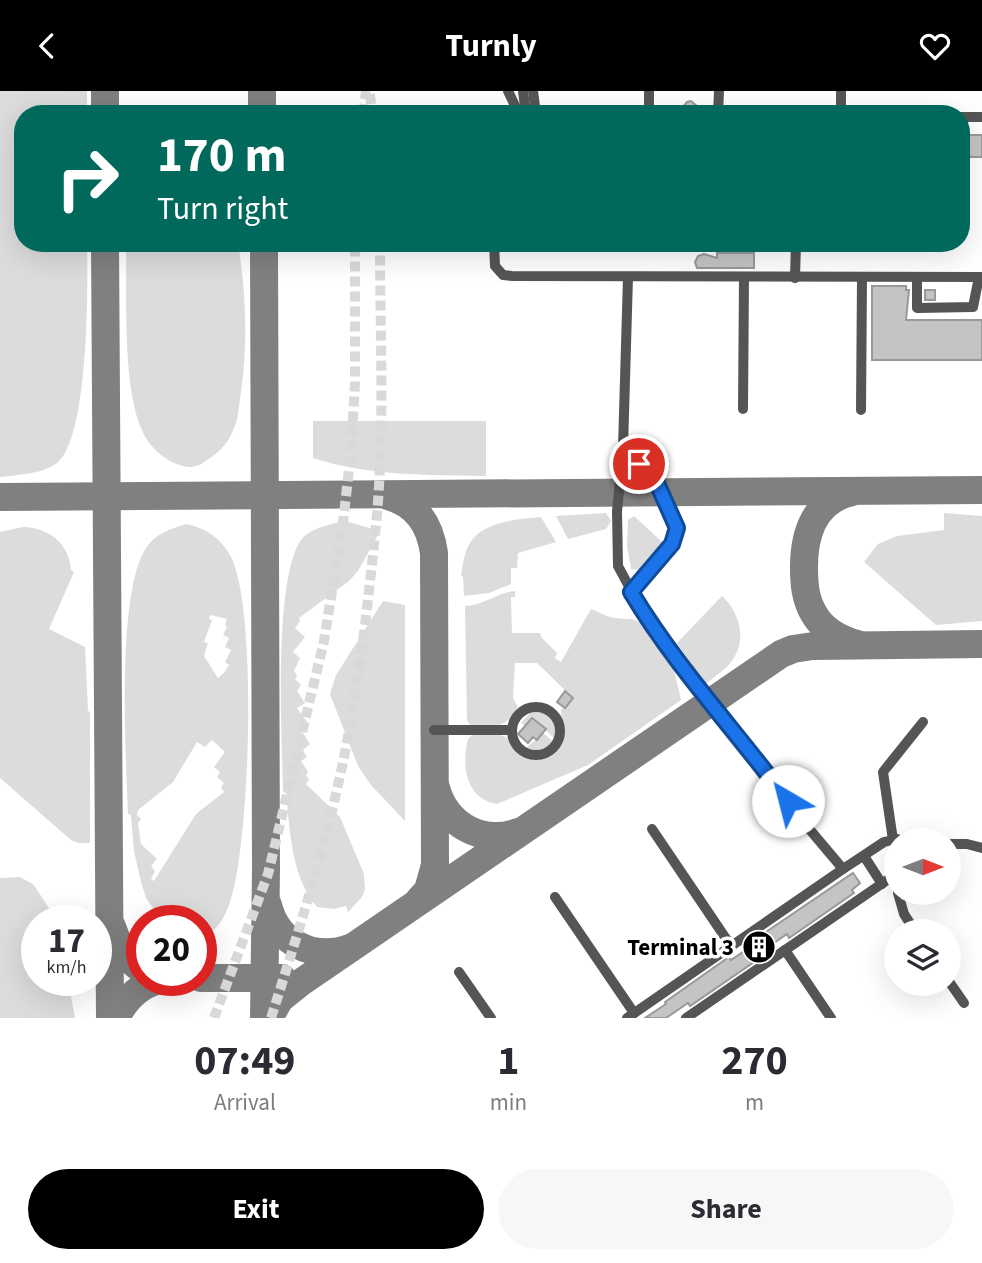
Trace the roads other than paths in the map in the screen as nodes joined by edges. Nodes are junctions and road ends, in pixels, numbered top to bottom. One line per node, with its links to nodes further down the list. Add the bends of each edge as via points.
1 (494, 252): 3 (lane, via 495,266 503,275)
2 (796, 252): 7 (lane)
3 (628, 277): 4 (lane); 11 (lane)
4 (744, 277): 7 (lane); 9 (lane)
5 (917, 277): 6 (lane); 6 (lane, via 917,308 973,307); 8 (lane)
6 (980, 277)
7 (795, 278): 8 (lane)
8 (862, 278): 10 (lane)
9 (743, 409)
10 (861, 410)
11 (623, 448): 12 (lane, via 618,566); 12 (lane, via 656,481 677,528 672,544)
12 (631, 592): 22 (lane, via 697,687)
13 (923, 722): 16 (lane, via 883,772)
14 (434, 730): 15 (lane)
15 (511, 730): 15 (lane, via 522,751 538,755 557,743 560,729 553,713 538,706 523,711)
16 (895, 828)
17 (652, 829): 25 (lane)
18 (884, 842): 21 (lane)
19 (961, 844): 20 (lane)
20 (982, 848)
21 (864, 856): 22 (lane); 23 (lane)
22 (843, 869): 25 (lane)
23 (882, 884): 26 (lane)
24 (555, 897): 30 (lane)
25 (731, 946): 30 (lane)
26 (785, 950): 32 (lane); 33 (lane)
27 (459, 971): 31 (lane)
28 (959, 996): 29 (lane)
29 (964, 1003)
30 (631, 1016)
31 (491, 1018)
32 (686, 1018)
33 (831, 1018)

